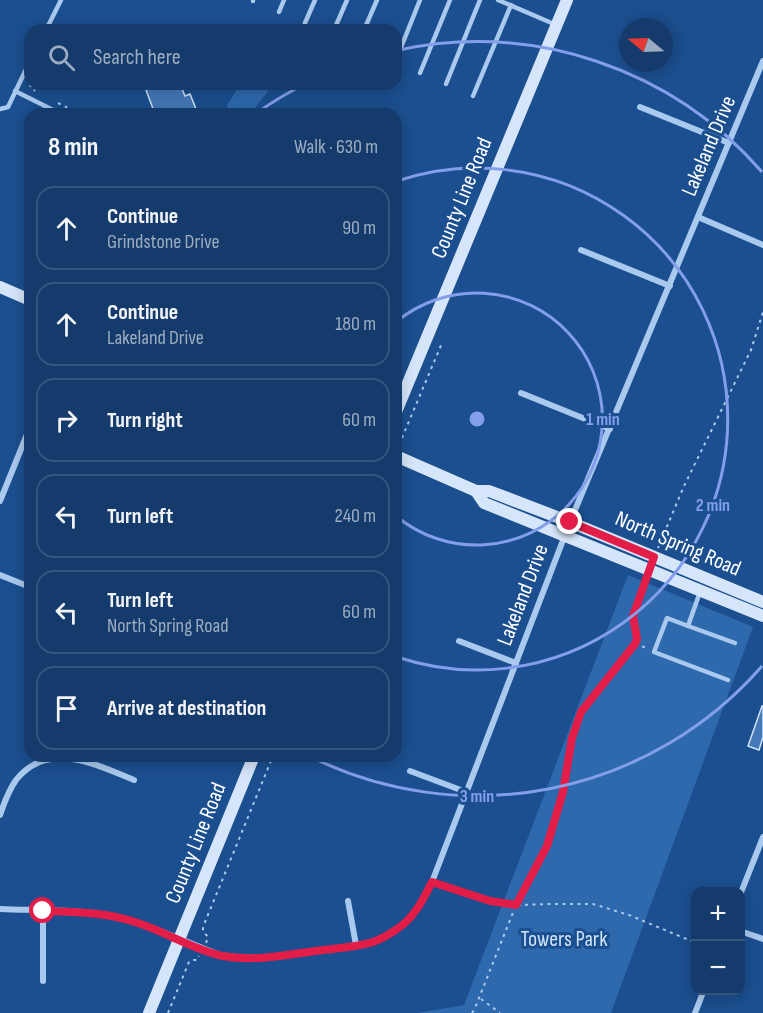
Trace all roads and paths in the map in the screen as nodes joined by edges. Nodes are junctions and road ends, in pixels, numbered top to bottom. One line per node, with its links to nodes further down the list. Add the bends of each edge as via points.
1 (61, 0): 14 (lane)
2 (284, 0): 12 (lane)
3 (315, 0): 13 (lane)
4 (347, 0): 15 (lane)
5 (377, 0): 16 (lane)
6 (420, 0): 18 (lane)
7 (450, 0): 21 (lane)
8 (480, 0): 22 (lane)
9 (498, 0): 11 (lane)
10 (567, 0): 17 (main road, County Line Road)
11 (511, 5): 17 (lane); 26 (lane)
12 (279, 12)
13 (305, 23)
14 (49, 24)
15 (337, 24)
16 (367, 24)
17 (557, 25): 41 (main road, County Line Road)
18 (402, 45)
19 (763, 61): 32 (street, Lakeland Drive)
20 (24, 73): 24 (lane)
21 (420, 73)
22 (446, 84)
23 (34, 90): 25 (path)
24 (15, 91): 29 (lane); 31 (lane, via 8,107)
25 (40, 94)
26 (473, 96)
27 (56, 102): 30 (path)
28 (640, 107): 32 (street)
29 (49, 108)
30 (68, 108)
31 (0, 110)
32 (729, 143): 33 (street, Lakeland Drive)
33 (698, 218): 34 (street); 36 (street, Lakeland Drive)
34 (763, 245)
35 (581, 250): 36 (street)
36 (670, 286): 43 (street, Lakeland Drive)
37 (0, 287): 38 (main road)
38 (24, 297)
39 (763, 312): 51 (path, via 751,350)
40 (442, 343): 44 (path)
41 (402, 388)
42 (521, 393): 43 (street)
43 (610, 429): 49 (street, Lakeland Drive)
44 (402, 439)
45 (24, 442): 48 (street)
46 (402, 454): 47 (main road, North Spring Road)
47 (476, 491): 49 (main road, North Spring Road, via 489,491); 50 (main road, North Spring Road, via 484,503)
48 (0, 501)
49 (570, 522): 50 (street, Lakeland Drive); 51 (main road, North Spring Road)
50 (565, 536): 52 (main road, North Spring Road); 63 (street, Lakeland Drive)
51 (654, 557): 54 (main road, North Spring Road)
52 (649, 570): 54 (main road, North Spring Road); 61 (path, via 633,616)
53 (0, 575): 55 (street)
54 (703, 584): 56 (main road, North Spring Road); 57 (main road, North Spring Road); 58 (lane)
55 (24, 585)
56 (763, 602)
57 (763, 616)
58 (688, 626): 60 (lane); 62 (lane, via 667,618)
59 (459, 641): 63 (street)
60 (735, 643)
61 (635, 644): 62 (path); 77 (path, via 581,712 547,846)
62 (655, 650): 64 (lane)
63 (516, 663): 71 (street, Lakeland Drive)
64 (728, 680)
65 (38, 762): 72 (street, via 14,783)
66 (86, 762): 70 (street)
67 (252, 762): 82 (main road, County Line Road)
68 (271, 762): 85 (path, via 203,927 208,937)
69 (410, 771): 71 (street)
70 (134, 780)
71 (466, 792): 74 (street, Lakeland Drive)
72 (0, 815)
73 (763, 837): 75 (street)
74 (432, 882): 77 (path, via 490,901); 84 (street, Lakeland Drive, via 421,903 398,929)
75 (744, 887)
76 (348, 901): 84 (street)
77 (516, 905): 83 (path, via 593,904); 88 (path)
78 (0, 909): 79 (street, Lakeland Drive)
79 (43, 911): 82 (street, Lakeland Drive, via 116,917); 86 (street)
80 (745, 932): 81 (street)
81 (763, 939)
82 (179, 940): 85 (street, Lakeland Drive); 89 (main road, County Line Road)
83 (691, 941)
84 (356, 945): 85 (street, Lakeland Drive, via 234,958)
85 (203, 949): 90 (path, via 197,960 189,962)
86 (43, 981)
87 (702, 995): 93 (street)
88 (479, 999): 91 (path); 92 (path)
89 (149, 1013)
90 (168, 1013)
91 (472, 1013)
92 (500, 1013)
93 (695, 1013)

